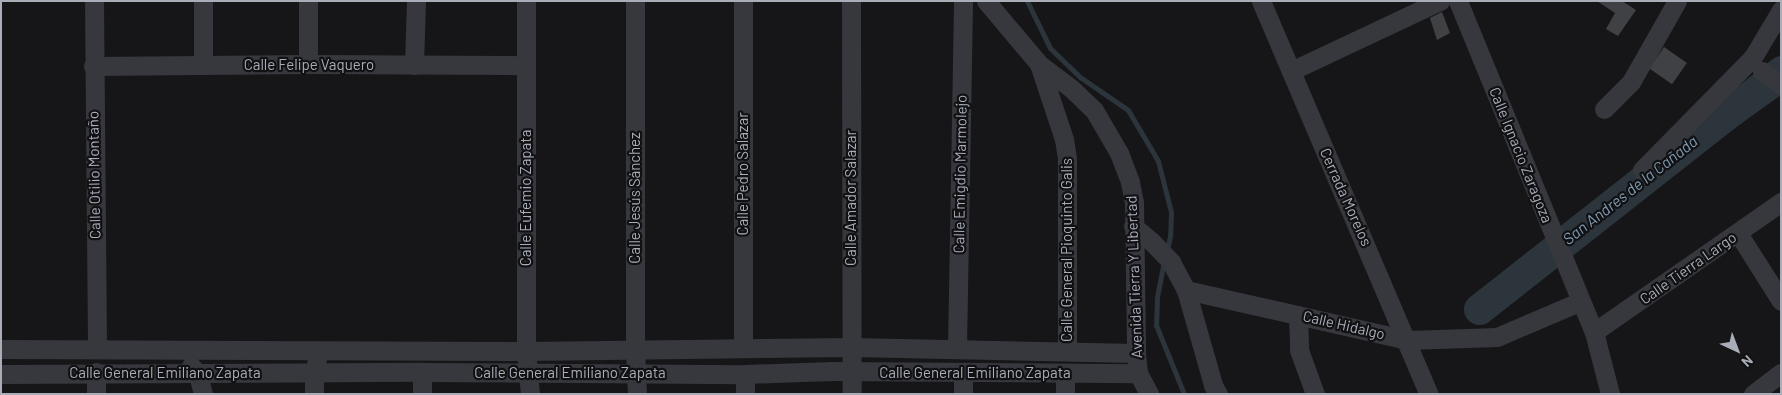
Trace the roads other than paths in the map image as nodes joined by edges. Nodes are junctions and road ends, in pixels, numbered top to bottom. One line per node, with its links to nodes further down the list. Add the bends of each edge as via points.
1 (94, 1): 21 (street, Calle Otilio Montaño)
2 (203, 1): 18 (street)
3 (308, 1): 16 (street)
4 (416, 1): 19 (street)
5 (526, 1): 20 (street, Calle Eufemio Zapata)
6 (635, 1): 43 (street, Calle Jesús Sánchez)
7 (743, 1): 36 (street, Calle Pedro Salazar)
8 (851, 1): 37 (street, Calle Amador Salazar)
9 (963, 1): 40 (street, Calle Emigdio Marmolejo)
10 (986, 1): 17 (street, Avenida Tierra Y Libertad)
11 (1261, 1): 22 (street, Cerrada Morelos)
12 (1440, 1): 22 (street)
13 (1458, 1): 31 (street, Calle Ignacio Zaragoza)
14 (1677, 1): 25 (street, via 1631,82)
15 (1781, 10): 26 (street, via 1754,57)
16 (308, 64): 18 (street, Calle Felipe Vaquero); 19 (street, Calle Felipe Vaquero)
17 (1039, 64): 28 (street, Avenida Tierra Y Libertad, via 1072,89 1102,122 1130,182 1134,202); 45 (street, Calle General Pioquinto Galis, via 1068,159)
18 (203, 65): 21 (street, Calle Felipe Vaquero)
19 (414, 65): 20 (street, Calle Felipe Vaquero)
20 (526, 65): 44 (street, Calle Eufemio Zapata)
21 (93, 66): 38 (street, Calle Otilio Montaño)
22 (1291, 71): 35 (street, Cerrada Morelos)
23 (1762, 71): 24 (street)
24 (1781, 85)
25 (1604, 109)
26 (1642, 170)
27 (1781, 202): 29 (street, Calle Tierra Largo)
28 (1133, 226): 30 (street, via 1171,262); 46 (street, Avenida Tierra Y Libertad)
29 (1738, 233): 32 (street); 34 (street, Calle Tierra Largo)
30 (1186, 290): 33 (street, Calle Hidalgo); 71 (street)
31 (1581, 301): 34 (street, Calle Ignacio Zaragoza); 35 (street, Calle Hidalgo, via 1497,337)
32 (1781, 301)
33 (1298, 315): 35 (street, Calle Hidalgo); 72 (street, via 1299,350)
34 (1594, 332): 74 (street, Calle Ignacio Zaragoza)
35 (1408, 340): 73 (street, Cerrada Morelos)
36 (743, 347): 37 (street, Calle General Emiliano Zapata); 43 (street, Calle General Emiliano Zapata)
37 (851, 347): 40 (street, Calle General Emiliano Zapata); 52 (street, Calle Amador Salazar)
38 (97, 348): 39 (street, Calle General Emiliano Zapata); 41 (street, Calle General Emiliano Zapata)
39 (176, 348): 42 (street, Calle General Emiliano Zapata); 57 (street)
40 (957, 348): 45 (street, Calle General Emiliano Zapata)
41 (1, 349)
42 (320, 349): 44 (street, Calle General Emiliano Zapata); 51 (street)
43 (635, 349): 44 (street, Calle General Emiliano Zapata); 50 (street, Calle Jesús Sánchez)
44 (526, 350): 49 (street, Calle Eufemio Zapata)
45 (1067, 350): 46 (street, Calle General Emiliano Zapata)
46 (1136, 353): 54 (street, Avenida Tierra Y Libertad)
47 (96, 372): 56 (street, Calle General Emiliano Zapata); 57 (street, Calle General Emiliano Zapata); 60 (street)
48 (422, 372): 49 (street, Calle General Emiliano Zapata); 51 (street, Calle General Emiliano Zapata); 63 (street)
49 (530, 372): 50 (street, Calle General Emiliano Zapata); 64 (street, Calle Eufemio Zapata)
50 (637, 372): 58 (street, Calle General Emiliano Zapata); 65 (street, Calle Jesús Sánchez)
51 (314, 373): 57 (street, Calle General Emiliano Zapata); 62 (street)
52 (852, 373): 53 (street, Calle General Emiliano Zapata); 58 (street, Calle General Emiliano Zapata); 67 (street, Calle Amador Salazar)
53 (963, 373): 59 (street, Calle General Emiliano Zapata); 68 (street)
54 (1138, 373): 59 (street, Calle General Emiliano Zapata); 70 (street, Avenida Tierra Y Libertad)
55 (1781, 373): 75 (street)
56 (1, 374)
57 (198, 374): 61 (street)
58 (745, 374): 66 (street)
59 (1064, 374): 69 (street)
60 (96, 394)
61 (203, 394)
62 (314, 394)
63 (422, 394)
64 (530, 394)
65 (637, 394)
66 (745, 394)
67 (852, 394)
68 (963, 394)
69 (1065, 394)
70 (1149, 394)
71 (1218, 394)
72 (1315, 394)
73 (1429, 394)
74 (1610, 394)
75 (1753, 394)

